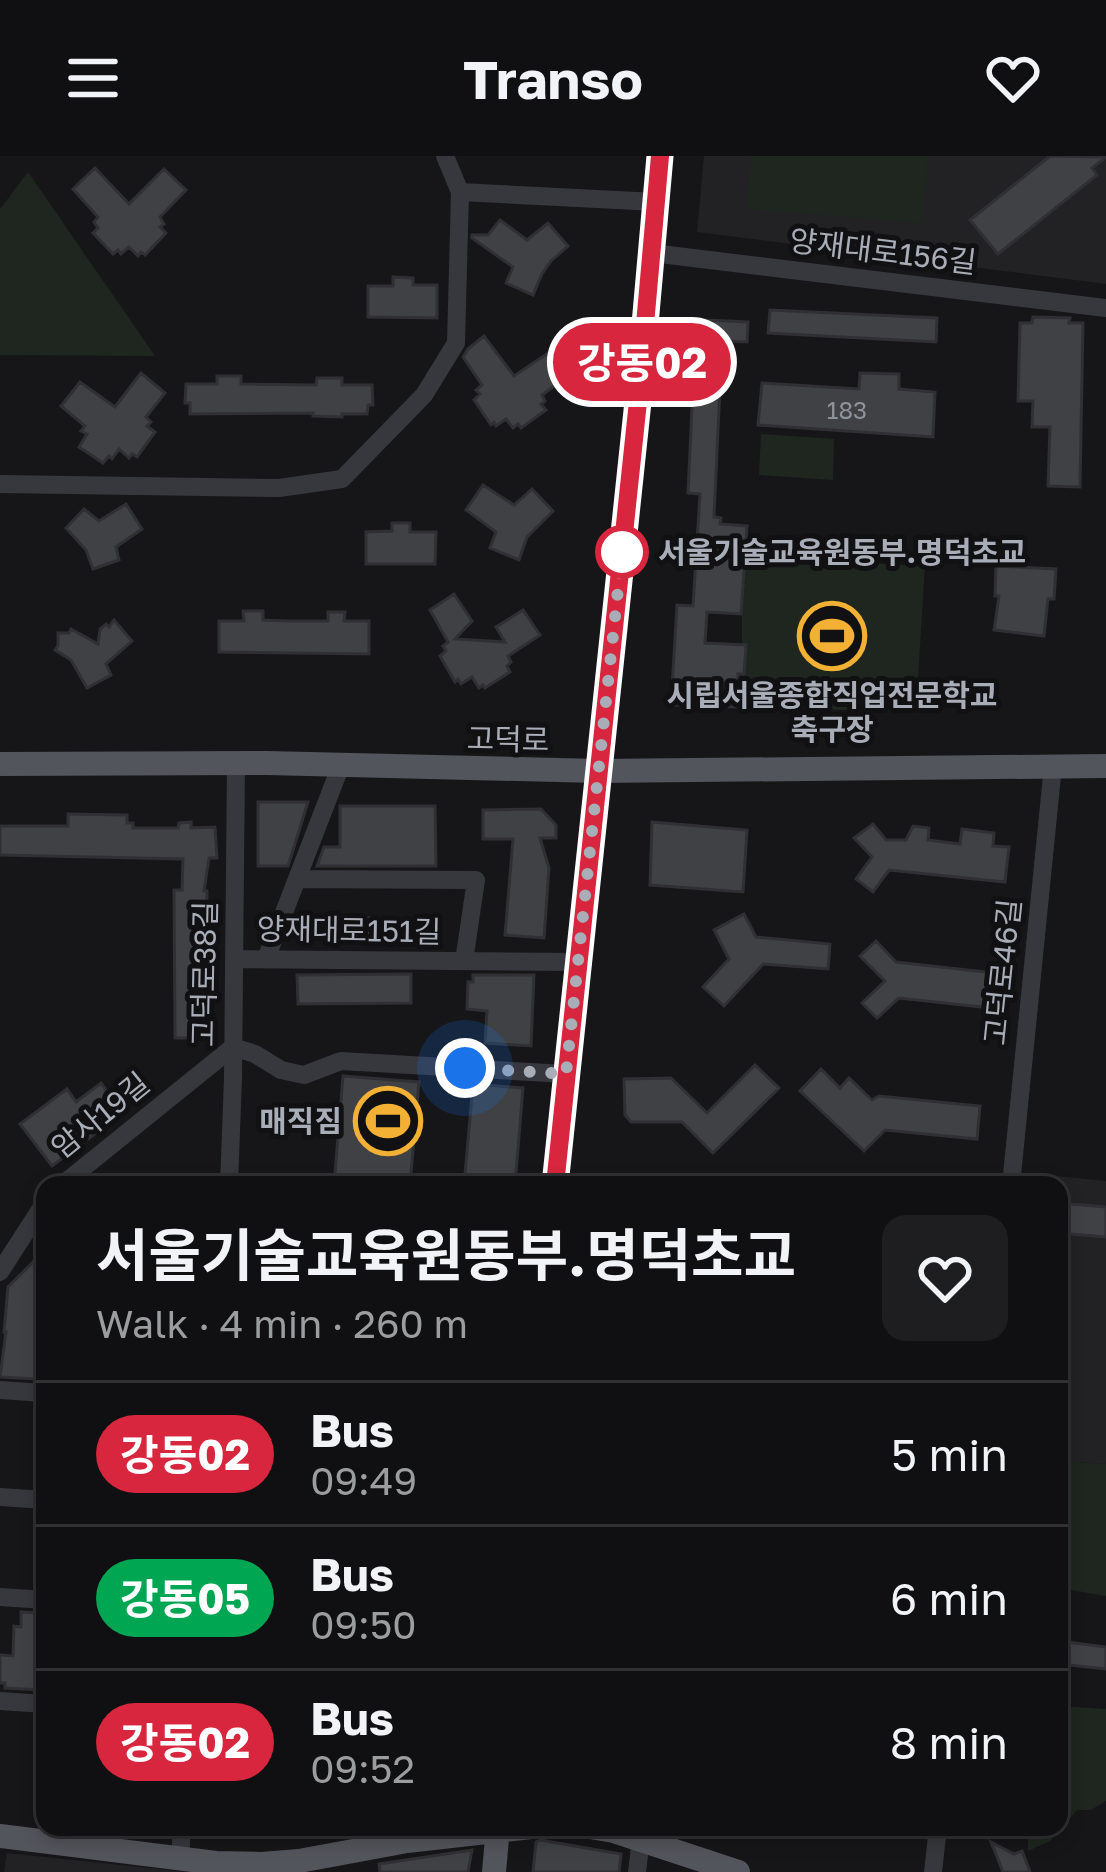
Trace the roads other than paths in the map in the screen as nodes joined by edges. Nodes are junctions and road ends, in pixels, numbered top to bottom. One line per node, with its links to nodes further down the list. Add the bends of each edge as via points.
1 (445, 156): 3 (street)
2 (660, 156): 4 (main road)
3 (460, 192): 4 (street); 7 (street, via 456,343 424,395 342,478 279,488)
4 (656, 202): 5 (main road)
5 (652, 254): 6 (street, 양재대로156길); 13 (main road)
6 (1106, 308)
7 (0, 484)
8 (236, 763): 9 (main road, 고덕로); 10 (main road, 고덕로); 15 (street, 고덕로38길)
9 (0, 764)
10 (341, 765): 13 (main road, 고덕로); 14 (street)
11 (1053, 766): 12 (main road, 고덕로); 13 (main road, 고덕로); 24 (street, 고덕로46길)
12 (1106, 766)
13 (598, 771): 18 (main road)
14 (297, 879): 16 (street); 17 (street, 양재대로151길, via 476,880)
15 (234, 958): 16 (street, 양재대로151길); 19 (street, 고덕로38길)
16 (266, 959): 17 (street, 양재대로151길)
17 (464, 961): 18 (street, 양재대로151길)
18 (578, 962): 20 (main road)
19 (233, 1047): 20 (street, via 304,1075 341,1061); 21 (street, 암사19길); 22 (street, 고덕로38길)
20 (566, 1074): 23 (main road)
21 (73, 1176)
22 (229, 1176)
23 (556, 1176)
24 (1012, 1176)
25 (36, 1218): 26 (street)
26 (0, 1272)
27 (0, 1390): 28 (street)
28 (36, 1392)
29 (0, 1497): 30 (street)
30 (36, 1499)
31 (0, 1597): 32 (street)
32 (36, 1599)
33 (0, 1701): 34 (street)
34 (36, 1703)
35 (0, 1836): 42 (main road)
36 (181, 1836): 42 (street)
37 (442, 1836): 43 (main road)
38 (497, 1836): 44 (main road)
39 (630, 1836): 41 (main road)
40 (937, 1836): 47 (street)
41 (640, 1839): 45 (street); 46 (main road)
42 (180, 1859): 43 (main road)
43 (299, 1866)
44 (494, 1872)
45 (637, 1872)
46 (738, 1872)
47 (933, 1872)

